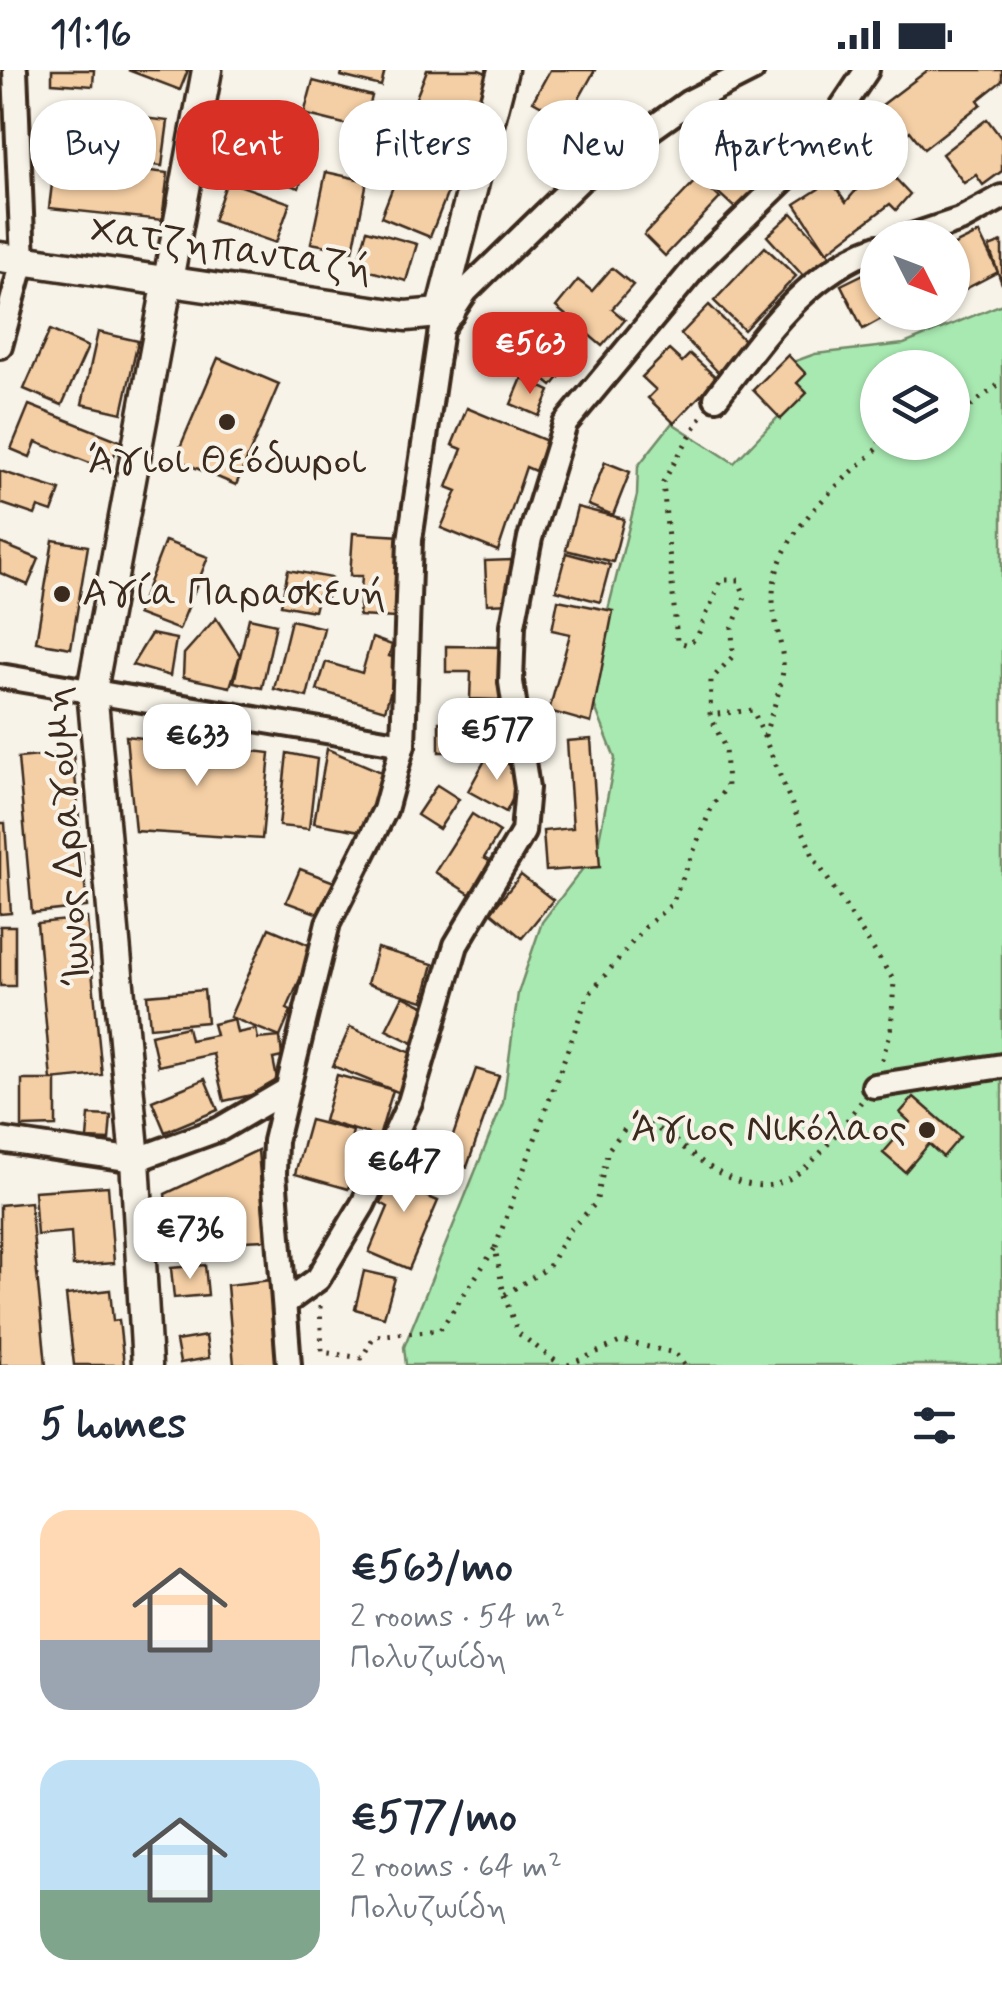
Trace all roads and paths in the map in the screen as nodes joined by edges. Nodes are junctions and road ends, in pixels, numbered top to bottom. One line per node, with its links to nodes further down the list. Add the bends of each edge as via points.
1 (15, 70): 9 (street)
2 (207, 70): 10 (street, Ίωνος Δραγούμη)
3 (502, 70): 11 (street)
4 (867, 70): 28 (street, via 800,165 702,259 565,424 534,520 513,625 512,682 527,788 522,832 456,945 394,1139 344,1241)
5 (745, 71): 11 (street, via 581,179)
6 (1002, 197): 7 (street)
7 (960, 220)
8 (860, 254): 14 (street, via 804,291)
9 (11, 259): 10 (street, Χατζηπανταζή); 12 (street)
10 (167, 282): 11 (street, Χατζηπανταζή, via 406,316); 18 (street, Ίωνος Δραγούμη)
11 (445, 313): 21 (street, via 412,526)
12 (0, 346)
13 (1002, 382): 15 (path)
14 (716, 398): 19 (path, via 663,482 677,641 688,644 697,637 721,580 740,580 745,597 732,628 733,656 712,680)
15 (970, 403)
16 (867, 460): 20 (path, via 810,516 783,554 773,604 784,665)
17 (0, 676): 18 (street)
18 (92, 690): 21 (street); 26 (street, Ίωνος Δραγούμη)
19 (710, 714): 20 (path, via 753,710); 27 (path, via 725,748 728,787 713,804 672,904 634,938 587,997)
20 (764, 738): 23 (path, via 814,858 894,981 890,1031)
21 (403, 744): 24 (street, via 384,810 328,923)
22 (1002, 1066): 23 (street)
23 (874, 1086): 29 (path, via 796,1178 760,1188 721,1176 656,1124 631,1122 608,1150 596,1203 568,1232 548,1268)
24 (287, 1090): 26 (street, via 220,1129); 30 (street, via 274,1161)
25 (0, 1140): 26 (street)
26 (135, 1160): 31 (street, Ίωνος Δραγούμη)
27 (495, 1248): 28 (path, via 440,1330 374,1336 362,1358 322,1352 319,1298); 29 (path)
28 (309, 1288): 30 (street)
29 (504, 1294): 33 (path, via 518,1333)
30 (285, 1303): 32 (street)
31 (147, 1365)
32 (289, 1365)
33 (564, 1365): 34 (path, via 622,1341 675,1353)
34 (684, 1365)

